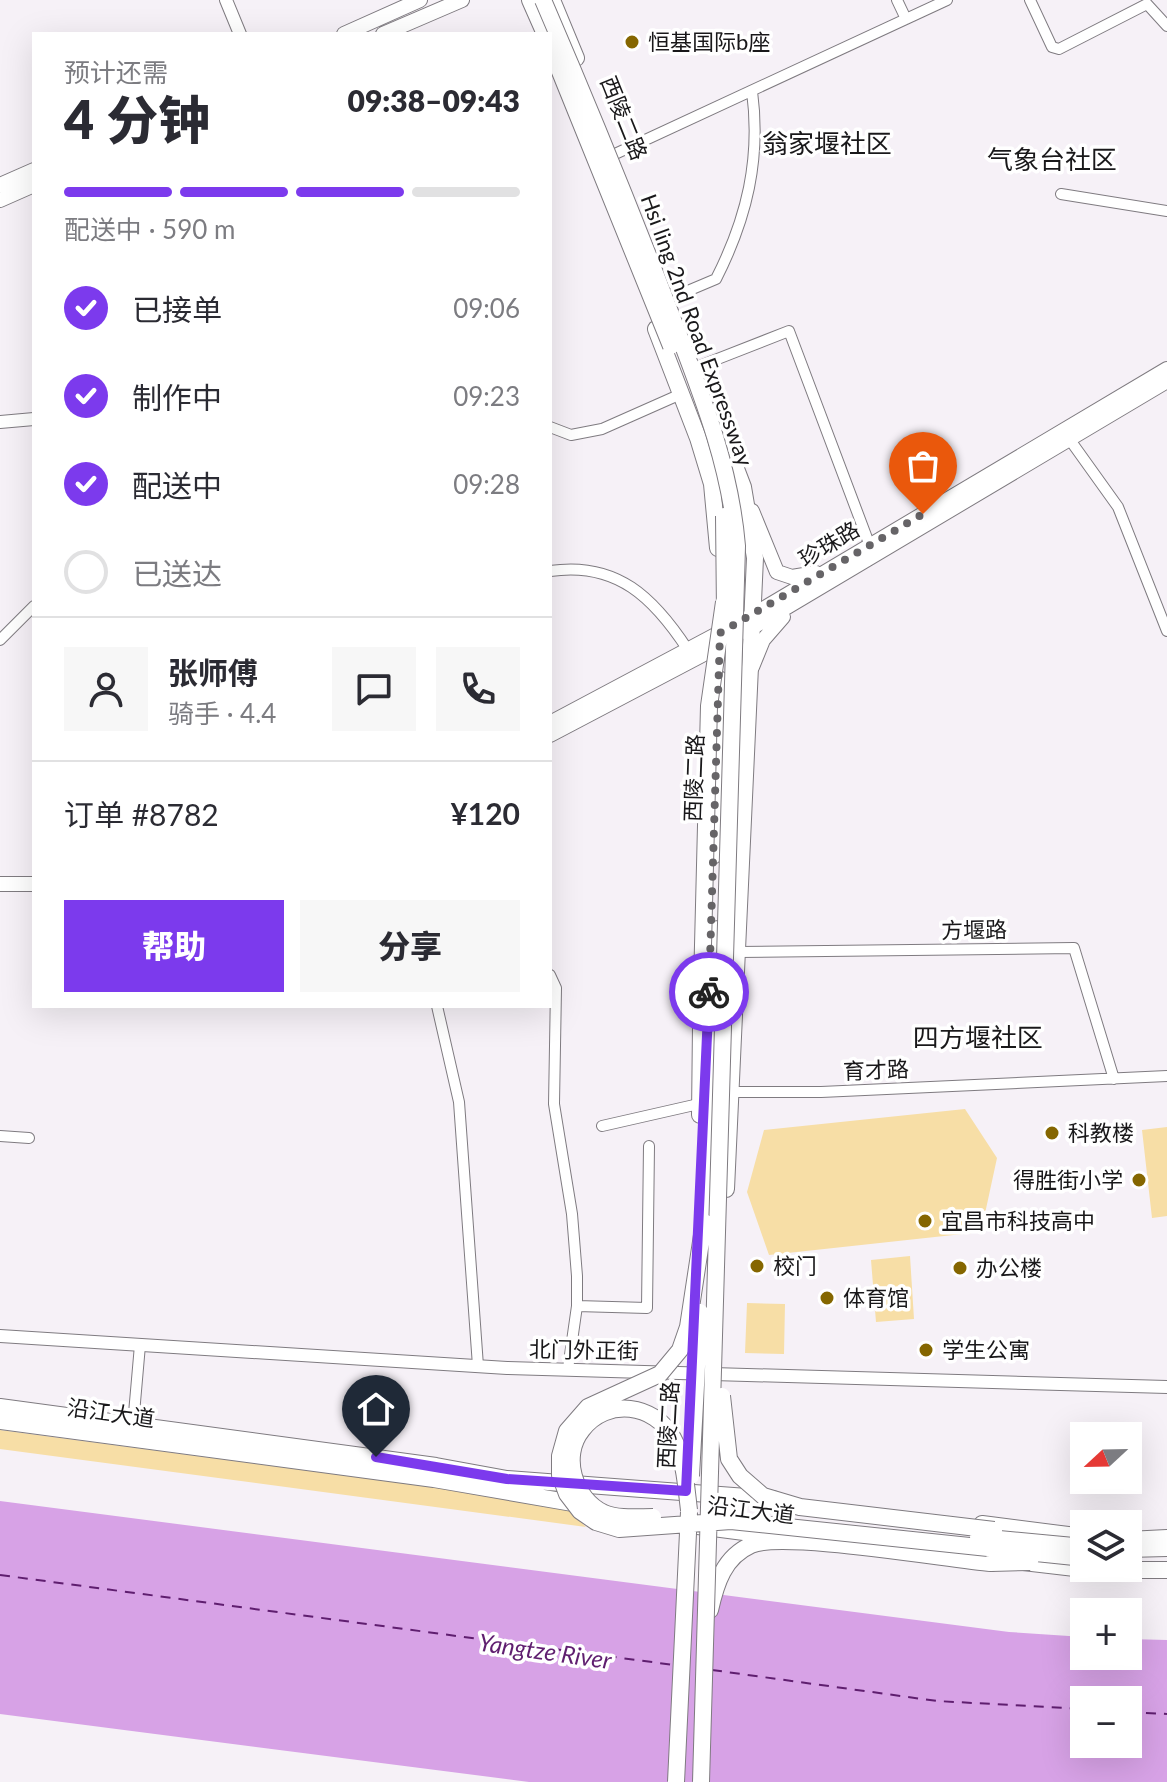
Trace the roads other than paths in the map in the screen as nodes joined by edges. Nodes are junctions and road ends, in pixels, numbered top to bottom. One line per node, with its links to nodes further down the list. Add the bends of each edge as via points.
1 (226, 0): 13 (street)
2 (420, 0): 14 (main road)
3 (462, 0): 15 (main road)
4 (522, 0): 16 (main road)
5 (530, 0): 17 (main road)
6 (543, 0): 68 (main road, Hsi ling 2nd Road Expressway, bridge, via 720,443 733,505 739,570)
7 (552, 0): 21 (main road, 西陵二路)
8 (897, 0): 11 (street)
9 (947, 0): 11 (street)
10 (1030, 0): 12 (street, via 1052,47 1059,49 1147,4)
11 (906, 19): 20 (street)
12 (1167, 26)
13 (239, 32)
14 (348, 32)
15 (388, 32)
16 (536, 32)
17 (544, 32)
18 (552, 52): 41 (main road, Hsi ling 2nd Road Expressway, bridge, via 718,474)
19 (552, 69): 32 (main road, 西陵二路)
20 (752, 91): 21 (street); 28 (street, via 757,130 750,196 732,248 716,279)
21 (615, 154): 28 (main road, 西陵二路)
22 (32, 171): 23 (main road)
23 (0, 185)
24 (32, 186): 26 (main road)
25 (1061, 194): 27 (street)
26 (0, 200)
27 (1167, 211)
28 (671, 298): 29 (main road, 西陵二路)
29 (697, 367): 37 (main road, 西陵二路); 38 (street, via 789,331)
30 (1167, 369): 38 (main road, 珍珠路)
31 (1167, 381): 36 (main road, 珍珠路)
32 (681, 394): 35 (street, via 602,429 571,435); 47 (main road, 西陵二路, via 712,484)
33 (32, 419): 34 (street)
34 (0, 422)
35 (552, 428)
36 (1070, 440): 42 (main road, 珍珠路); 45 (street, via 1118,507)
37 (743, 487): 39 (main road, via 777,572 809,576); 44 (main road, 西陵二路, via 754,536)
38 (870, 546): 39 (main road, 珍珠路)
39 (850, 558): 44 (main road, 珍珠路)
40 (552, 571): 48 (street, via 579,567 645,595)
41 (726, 592): 62 (main road, bridge, via 709,706); 67 (main road, bridge, via 723,828)
42 (799, 603): 44 (main road, 珍珠路); 49 (main road, via 763,640)
43 (32, 608): 46 (street)
44 (753, 622): 47 (main road, 珍珠路); 49 (main road, 西陵二路)
45 (1167, 631)
46 (0, 640)
47 (720, 640): 48 (main road, 珍珠路); 51 (main road, 珍珠路); 62 (main road, 西陵二路)
48 (688, 650): 50 (main road, 珍珠路)
49 (751, 671): 56 (main road, 西陵二路)
50 (552, 722)
51 (552, 734)
52 (0, 875): 53 (main road)
53 (32, 875)
54 (0, 884): 55 (main road)
55 (32, 884)
56 (738, 952): 60 (street, 方堰路, via 1074,948); 61 (main road, 西陵二路)
57 (552, 979): 69 (street, via 554,1104 572,1214)
58 (437, 1008): 72 (street, via 459,1102)
59 (1167, 1076): 60 (street, 育才路)
60 (1114, 1079): 61 (street, 育才路)
61 (731, 1092): 75 (main road, 西陵二路)
62 (701, 1104): 63 (street); 74 (main road, 西陵二路)
63 (602, 1126)
64 (0, 1136): 65 (street)
65 (29, 1138)
66 (649, 1146): 69 (street, via 647,1308)
67 (704, 1222): 86 (main road, bridge); 92 (main road, bridge, via 680,1350 660,1374 588,1407 567,1431 560,1475 580,1511 619,1529 731,1521)
68 (716, 1266): 90 (main road, bridge, via 723,1432 729,1459 752,1489 800,1507 1019,1532); 100 (main road, bridge)
69 (577, 1306): 73 (street)
70 (0, 1336): 71 (street, 北门外正街)
71 (140, 1345): 72 (street, 北门外正街); 79 (street)
72 (478, 1366): 73 (street, 北门外正街)
73 (568, 1369): 74 (street, 北门外正街)
74 (693, 1372): 75 (street, 北门外正街); 80 (main road, 西陵二路)
75 (717, 1376): 76 (street, 北门外正街); 81 (main road, 西陵二路)
76 (1167, 1387)
77 (0, 1407): 79 (main road, 沿江大道)
78 (0, 1421): 86 (main road, 沿江大道)
79 (133, 1425): 80 (main road, 沿江大道, via 507,1479)
80 (686, 1491): 81 (main road, 沿江大道); 86 (main road, 西陵二路)
81 (714, 1494): 87 (main road, 西陵二路); 91 (main road, 沿江大道)
82 (688, 1513): 93 (main road, bridge, via 732,1511)
83 (688, 1513): 84 (main road, bridge, via 613,1516 589,1503 573,1476 573,1454 582,1429 616,1409 631,1407 656,1417 675,1441 683,1465)
84 (688, 1513)
85 (688, 1513): 86 (main road, bridge)
86 (688, 1516): 87 (main road, 沿江大道); 101 (main road, bridge)
87 (714, 1530): 99 (main road, 沿江大道, via 1092,1570)
88 (1167, 1538): 89 (main road)
89 (1142, 1539)
90 (1070, 1546)
91 (1070, 1547)
92 (1070, 1548)
93 (1070, 1548)
94 (1167, 1548): 95 (main road)
95 (1142, 1549)
96 (1070, 1551): 100 (main road, bridge, via 991,1563 804,1541 754,1543 727,1564 717,1580)
97 (1167, 1555): 98 (main road)
98 (1142, 1556)
99 (1167, 1570)
100 (706, 1631): 102 (main road, bridge)
101 (676, 1782)
102 (701, 1782)

